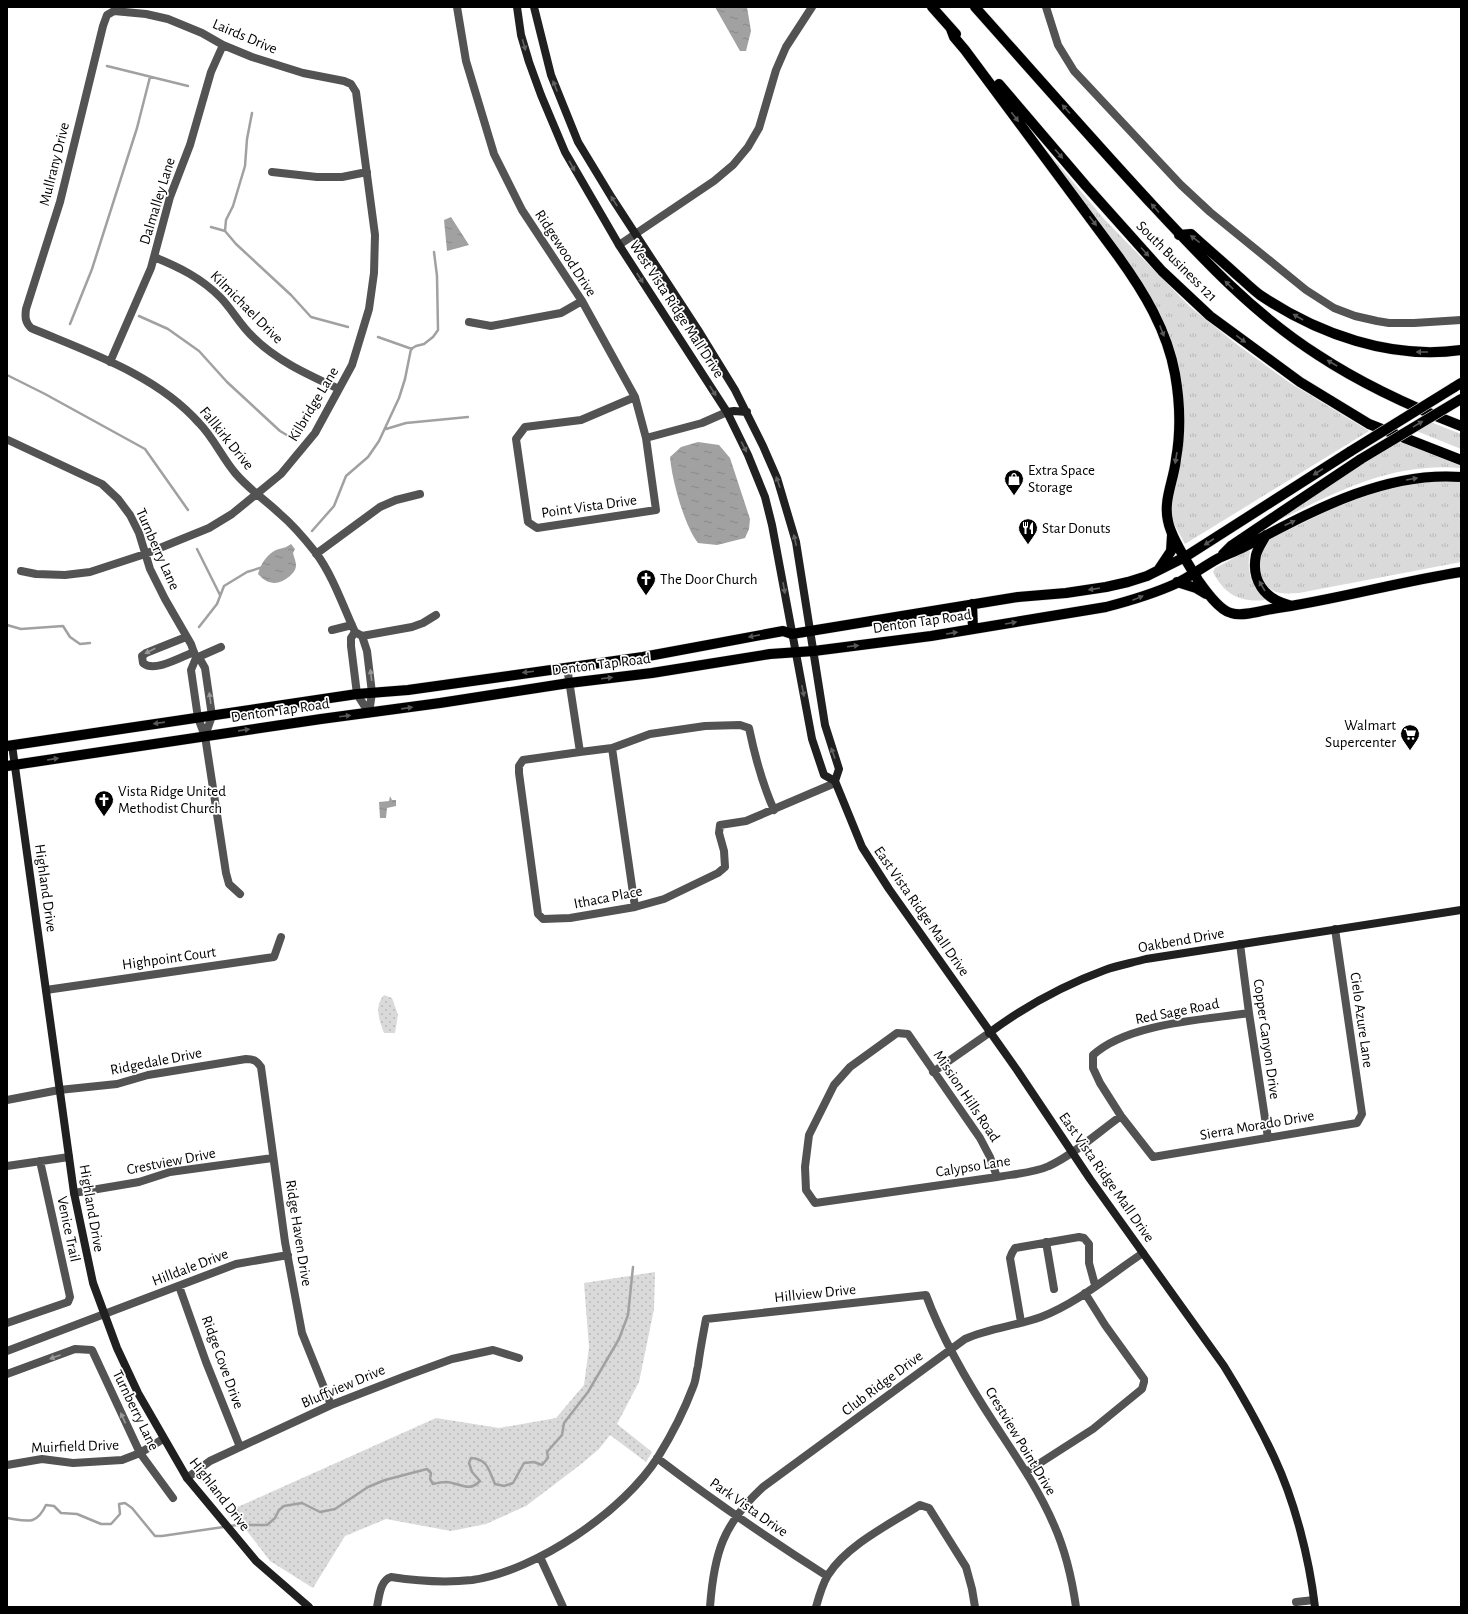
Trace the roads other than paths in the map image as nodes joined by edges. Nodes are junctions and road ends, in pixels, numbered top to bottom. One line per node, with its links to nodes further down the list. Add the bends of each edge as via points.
1 (457, 7): 18 (street, Ridgewood Drive, via 466,61 494,154 522,210)
2 (517, 7): 16 (main road, West Vista Ridge Mall Drive, one-way to 16, via 521,35 529,62 564,152)
3 (534, 7): 14 (main road, West Vista Ridge Mall Drive, one-way to 3, via 578,142 550,75)
4 (812, 7): 14 (street, via 786,47 776,70 759,128 748,147 733,165 714,181)
5 (932, 7): 9 (main road, South Business 121)
6 (975, 7): 15 (main road, South Business 121, one-way to 6)
7 (1046, 7): 20 (street, via 1058,45 1067,62 1162,167 1210,212 1306,290 1334,308 1378,321 1414,323)
8 (107, 15): 10 (street, Lairds Drive, via 114,11 168,19); 19 (street, Mullrany Drive, via 60,202)
9 (951, 29): 33 (main road, South Business 121, one-way to 33, via 1162,271 1210,316 1300,382 1369,424); 38 (main road, one-way to 38, via 954,37 1137,282 1158,322 1170,352 1179,399 1177,454 1166,506 1167,521)
10 (223, 45): 11 (street, Lairds Drive, via 303,73); 17 (street, Dalmalley Lane, via 211,72 190,145 170,197)
11 (351, 84): 13 (street, Kilbridge Lane, via 356,92)
12 (272, 172): 13 (street, via 318,178)
13 (367, 172): 25 (street, Kilbridge Lane, via 375,235 374,273 369,309 352,365)
14 (635, 234): 16 (street); 29 (main road, West Vista Ridge Mall Drive, via 700,333)
15 (1179, 235): 22 (main road, one-way to 15, via 1416,352 1385,349 1353,340 1303,320 1259,294 1191,234); 30 (main road, South Business 121, one-way to 15, via 1366,383 1318,355 1238,294)
16 (619, 245): 28 (main road, West Vista Ridge Mall Drive, one-way to 28)
17 (154, 257): 23 (street, Dalmalley Lane); 25 (street, Kilmichael Drive, via 200,280 220,297 253,337 272,353)
18 (582, 301): 21 (street, via 561,313 491,326); 26 (street, Ridgewood Drive)
19 (25, 319): 23 (street, Fallkirk Drive, via 31,328)
20 (1461, 320)
21 (469, 322)
22 (1461, 350)
23 (110, 362): 35 (street, Fallkirk Drive, via 152,384 180,404 212,438 236,474)
24 (1457, 385): 42 (main road, Denton Tap Road, one-way to 42, bridge)
25 (339, 389): 35 (street, Kilbridge Lane, via 315,433 299,454 281,474)
26 (635, 397): 31 (street, Ridgewood Drive); 37 (street, Point Vista Drive, via 581,420 525,427 516,439 528,522 537,528)
27 (1461, 399): 43 (main road, one-way to 27, bridge, via 1231,546 1361,459)
28 (727, 412): 29 (main road); 31 (street, via 702,423); 57 (main road, West Vista Ridge Mall Drive, one-way to 57, via 765,497 778,550)
29 (746, 412): 56 (main road, West Vista Ridge Mall Drive, one-way to 29, via 796,542 777,478)
30 (1461, 426)
31 (646, 438): 37 (street, Ridgewood Drive)
32 (8, 440): 40 (street, Turnberry Lane, via 102,484 118,499 130,516 139,533)
33 (1461, 460)
34 (1461, 477): 39 (main road, one-way to 34, via 1325,506 1384,485 1416,478)
35 (256, 494): 40 (street, Kilbridge Lane, via 232,514 209,528); 41 (street, Fallkirk Drive, via 284,518)
36 (420, 494): 41 (street, via 380,507)
37 (656, 510)
38 (1172, 535): 42 (main road); 45 (main road, via 1171,551)
39 (1266, 535): 43 (main road); 51 (main road, one-way to 39, via 1268,596 1255,572 1256,554)
40 (145, 554): 44 (street, Kilbridge Lane, via 90,572 65,575); 58 (street, Turnberry Lane, via 150,569)
41 (316, 554): 55 (street, Fallkirk Drive)
42 (1185, 557): 45 (main road, Denton Tap Road); 47 (main road)
43 (1219, 558): 47 (main road, Denton Tap Road)
44 (21, 571)
45 (1158, 571): 50 (main road, Denton Tap Road, one-way to 50, via 1106,587)
46 (1461, 572): 51 (main road)
47 (1194, 573): 48 (main road, Denton Tap Road); 49 (main road, via 1205,591)
48 (1177, 582): 49 (main road, via 1196,588); 53 (main road, Denton Tap Road, one-way to 48, via 1106,607)
49 (1213, 598): 51 (main road, via 1230,613 1240,614)
50 (972, 604): 53 (main road); 56 (main road, Denton Tap Road)
51 (1293, 606)
52 (436, 615): 55 (street, via 412,627)
53 (973, 629): 60 (main road, Denton Tap Road, one-way to 53)
54 (332, 630): 55 (street)
55 (356, 631): 65 (street, Fallkirk Drive, one-way to 55, via 368,651); 66 (street, via 351,638 351,646)
56 (810, 631): 57 (main road, Denton Tap Road); 60 (main road, East Vista Ridge Mall Drive)
57 (792, 634): 61 (main road, East Vista Ridge Mall Drive); 63 (main road, Denton Tap Road, one-way to 63, via 783,631 643,657)
58 (186, 637): 62 (street, Turnberry Lane); 62 (street, one-way to 62, via 146,653 142,656 142,663 156,667)
59 (221, 647): 62 (street)
60 (814, 651): 61 (main road, Denton Tap Road); 75 (main road, East Vista Ridge Mall Drive, one-way to 60, via 838,769 825,725)
61 (796, 653): 64 (main road, Denton Tap Road, one-way to 61, via 652,673 764,655); 75 (main road, East Vista Ridge Mall Drive, one-way to 75, via 815,746 824,775)
62 (195, 655): 68 (street, Turnberry Lane, one-way to 62, via 205,668); 69 (street, via 191,670)
63 (566, 668): 64 (street); 65 (main road, Denton Tap Road, one-way to 65)
64 (569, 682): 67 (main road, Denton Tap Road, one-way to 64); 73 (street)
65 (372, 693): 66 (main road, Denton Tap Road); 67 (street, Fallkirk Drive)
66 (357, 694): 67 (street); 68 (main road, Denton Tap Road)
67 (369, 713): 70 (main road, Denton Tap Road, one-way to 67)
68 (212, 716): 69 (main road, Denton Tap Road); 70 (street, Turnberry Lane)
69 (198, 718): 70 (street); 71 (main road, Denton Tap Road, one-way to 71)
70 (205, 736): 74 (main road, Denton Tap Road, one-way to 70); 77 (street, via 226,873 229,884)
71 (9, 746): 74 (main road, Highland Drive)
72 (612, 748): 73 (street); 76 (street, via 650,734 740,724 749,728 763,785); 78 (street)
73 (580, 752): 78 (street, Ithaca Place, via 523,760 520,766 538,914 544,919 570,918)
74 (11, 765): 83 (main road, Highland Drive)
75 (835, 782): 76 (street, Ithaca Place); 85 (main road, East Vista Ridge Mall Drive, via 862,848)
76 (774, 810): 78 (street, Ithaca Place, via 746,821 720,825 724,867 718,873 664,899)
77 (240, 894)
78 (635, 907)
79 (1461, 910): 80 (main road, Oakbend Drive)
80 (1335, 929): 82 (main road, Oakbend Drive); 90 (street, Cielo Azure Lane)
81 (281, 936): 83 (street, Highpoint Court, via 274,957)
82 (1240, 944): 84 (street, Copper Canyon Drive); 85 (main road, Oakbend Drive, via 1146,959 1105,970 1034,1003)
83 (46, 990): 88 (main road, Highland Drive)
84 (1249, 1013): 91 (street, Red Sage Road, via 1162,1026 1141,1031 1102,1047 1093,1055 1093,1068); 92 (street, Copper Canyon Drive)
85 (989, 1033): 87 (street, Oakbend Drive); 93 (main road, East Vista Ridge Mall Drive)
86 (258, 1061): 88 (street, Ridgedale Drive, via 246,1059 148,1075 117,1084); 95 (street, Ridge Haven Drive)
87 (934, 1072): 98 (street, Mission Hills Road, via 980,1138); 100 (street, Mission Hills Road, via 908,1034 897,1033 850,1066 834,1085 809,1134 805,1167 806,1190)
88 (59, 1090): 89 (street, Ridgedale Drive); 94 (main road, Highland Drive)
89 (7, 1100)
90 (1362, 1114): 92 (street, Sierra Morado Drive, via 1357,1122)
91 (1120, 1116): 92 (street, Sierra Morado Drive, via 1153,1157); 93 (street, Calypso Lane)
92 (1268, 1138)
93 (1072, 1152): 98 (street, Calypso Lane, via 1049,1166); 102 (main road, East Vista Ridge Mall Drive)
94 (69, 1157): 96 (street); 99 (main road, Highland Drive)
95 (273, 1158): 99 (street, Crestview Drive, via 170,1172 139,1182); 103 (street, Ridge Haven Drive)
96 (40, 1161): 97 (street); 111 (street, Venice Trail, via 70,1296 68,1302)
97 (7, 1166)
98 (997, 1177): 100 (street, Calypso Lane)
99 (74, 1193): 109 (main road, Highland Drive, via 90,1268)
100 (815, 1203)
101 (1046, 1242): 105 (street, via 1079,1237 1088,1241 1089,1263); 106 (street); 110 (street, via 1015,1248 1010,1258)
102 (1143, 1252): 105 (street, Club Ridge Drive); 129 (main road, East Vista Ridge Mall Drive, via 1224,1366 1275,1458 1308,1561)
103 (288, 1255): 104 (street, Hilldale Drive, via 236,1264); 116 (street, Ridge Haven Drive, via 302,1333)
104 (179, 1286): 109 (street, Hilldale Drive); 118 (street, Ridge Cove Drive)
105 (1095, 1286): 107 (street, Club Ridge Drive)
106 (1054, 1289)
107 (1085, 1292): 110 (street, Club Ridge Drive, via 1041,1317); 122 (street, via 1105,1325 1144,1378 1144,1386 1093,1429)
108 (926, 1295): 112 (street, Crestview Point Drive); 120 (street, Hillview Drive, via 706,1319 694,1386)
109 (105, 1314): 113 (street, Hilldale Drive); 117 (main road, Highland Drive, via 117,1348)
110 (1021, 1322): 112 (street, Club Ridge Drive, via 980,1332)
111 (7, 1323)
112 (949, 1349): 122 (street, Crestview Point Drive); 125 (street, Club Ridge Drive, via 763,1487)
113 (7, 1351)
114 (519, 1358): 116 (street, Bluffview Drive, via 493,1350 452,1359)
115 (7, 1374): 119 (street, Turnberry Lane, one-way to 115, via 92,1350 75,1349)
116 (330, 1406): 118 (street, Bluffview Drive)
117 (163, 1439): 119 (street, Muirfield Drive); 123 (main road, Highland Drive)
118 (240, 1447): 123 (street, Bluffview Drive, via 210,1461)
119 (140, 1453): 121 (street, Muirfield Drive, via 122,1460 73,1463 42,1459); 124 (street, Turnberry Lane)
120 (657, 1458): 125 (street, Park Vista Drive); 126 (street, via 637,1484 609,1510 582,1532)
121 (7, 1465)
122 (1026, 1472): 136 (street, Crestview Point Drive, via 1064,1550)
123 (187, 1478): 130 (main road, Highland Drive, via 256,1561)
124 (173, 1498)
125 (736, 1515): 127 (street, Park Vista Drive); 133 (street, Club Ridge Drive, via 721,1546)
126 (540, 1557): 131 (street, via 494,1575 472,1580 419,1581 391,1577 383,1583); 132 (street)
127 (827, 1576): 134 (street); 135 (street, via 847,1553 920,1505 929,1508 966,1567 972,1589)
128 (1296, 1602): 129 (street)
129 (1315, 1603)
130 (309, 1607)
131 (377, 1607)
132 (563, 1607)
133 (710, 1607)
134 (816, 1607)
135 (972, 1607)
136 (1076, 1607)

